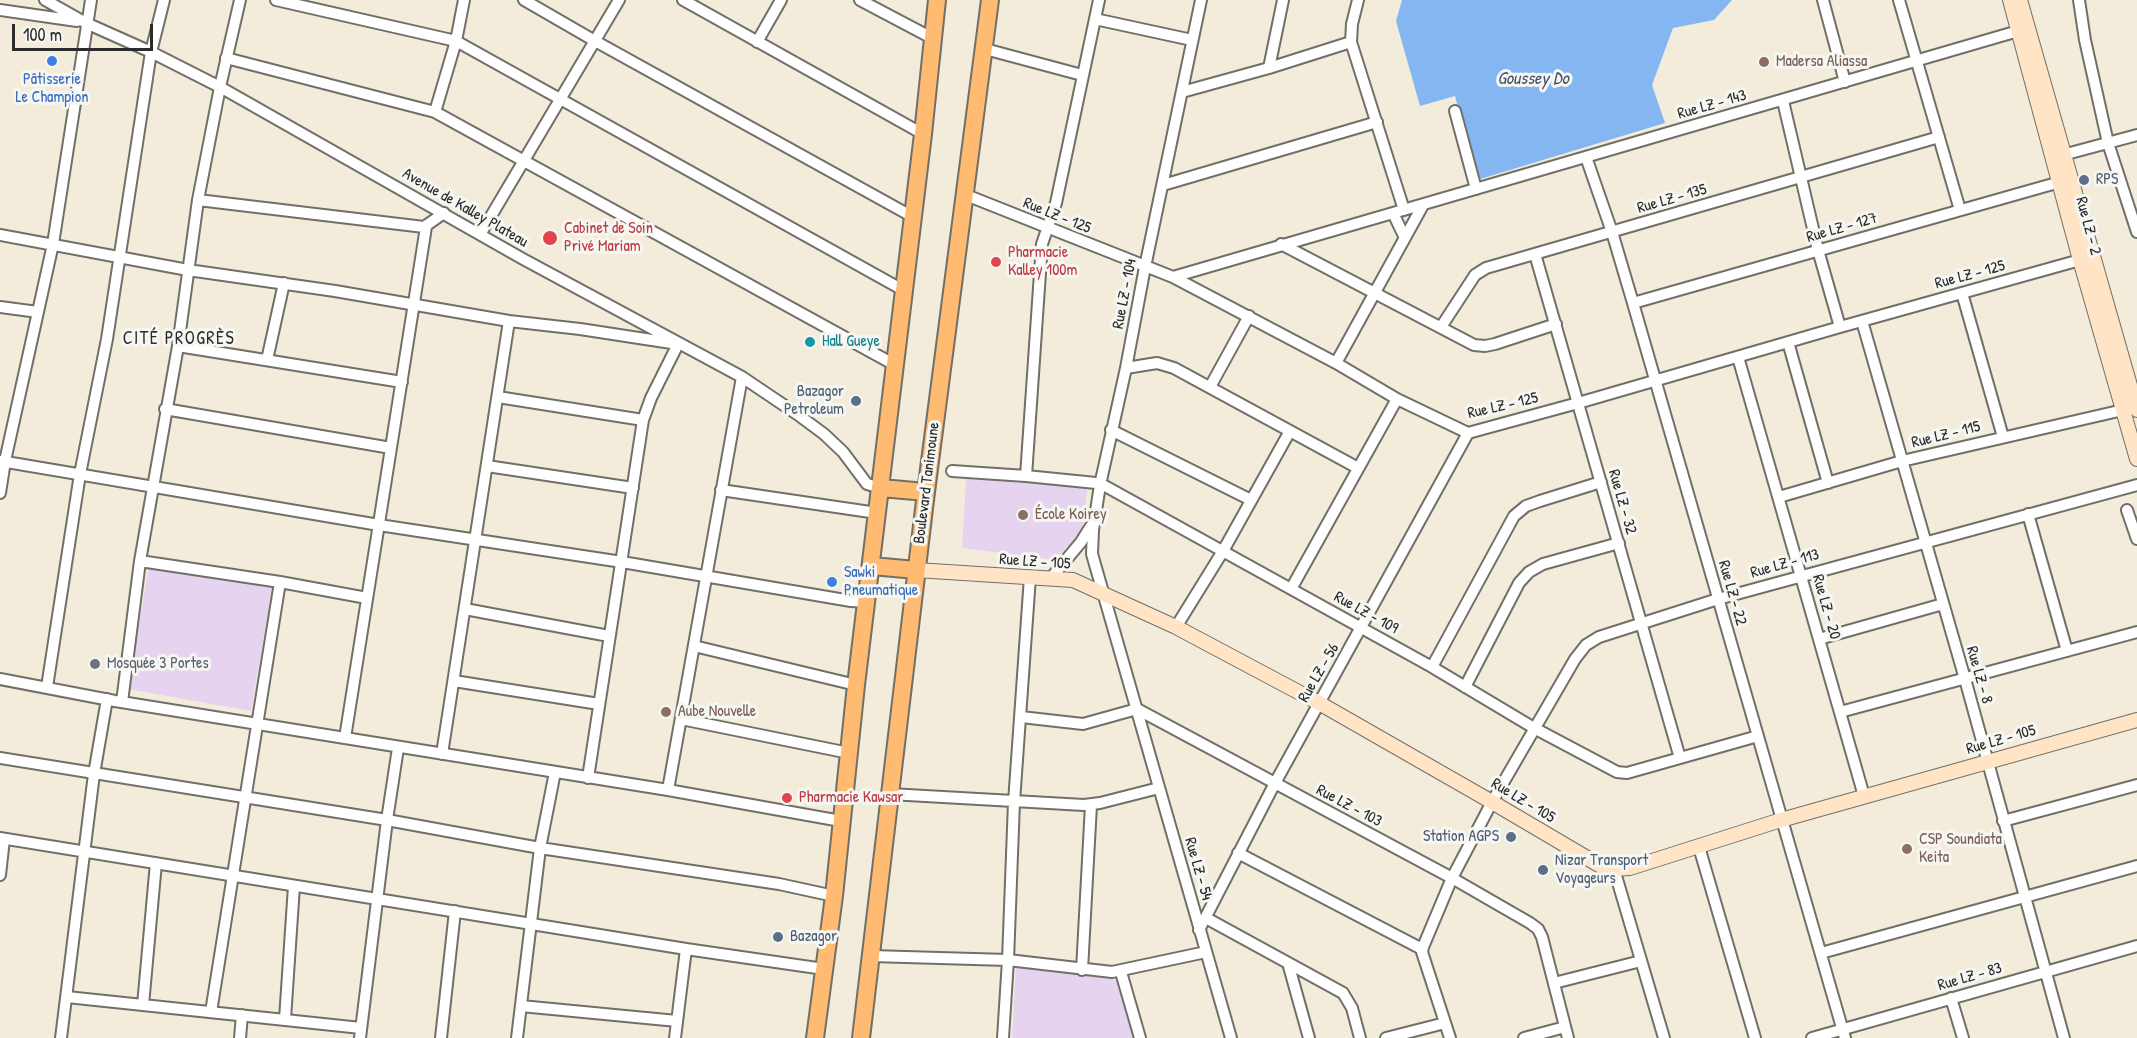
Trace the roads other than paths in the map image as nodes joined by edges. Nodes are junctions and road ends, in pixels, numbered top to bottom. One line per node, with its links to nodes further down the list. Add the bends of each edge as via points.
1 (45, 0): 26 (street, Avenue de Kalley Plateau)
2 (91, 0): 26 (street)
3 (164, 0): 35 (street)
4 (240, 0): 36 (street)
5 (276, 0): 30 (street)
6 (464, 0): 30 (street)
7 (524, 0): 31 (street)
8 (619, 0): 31 (street)
9 (682, 0): 23 (street)
10 (781, 0): 32 (street)
11 (860, 0): 28 (street)
12 (937, 0): 28 (main road)
13 (990, 0): 34 (main road, Boulevard Tanimoune)
14 (1099, 0): 25 (street)
15 (1201, 0): 29 (street, Rue LZ - 104)
16 (1283, 0): 38 (street)
17 (1358, 0): 33 (street)
18 (1823, 0): 40 (street)
19 (1899, 0): 37 (street)
20 (2010, 0): 27 (main road, Rue LZ - 2)
21 (2020, 0): 27 (main road, Rue LZ - 2)
22 (2079, 0): 51 (street)
23 (699, 4): 32 (street)
24 (0, 10): 26 (street)
25 (1095, 19): 29 (street); 39 (street)
26 (86, 23): 35 (street, Avenue de Kalley Plateau); 73 (street)
27 (2023, 30): 37 (street, Rue LZ - 143); 52 (main road, Rue LZ - 2)
28 (932, 38): 48 (main road)
29 (1192, 40): 42 (street, Rue LZ - 104)
30 (456, 41): 43 (street); 46 (street)
31 (595, 41): 43 (street); 65 (street)
32 (758, 42): 48 (street)
33 (1352, 42): 38 (street); 47 (street)
34 (985, 49): 39 (street); 59 (main road, Boulevard Tanimoune)
35 (151, 52): 41 (street, Avenue de Kalley Plateau); 77 (street)
36 (226, 58): 41 (street); 46 (street)
37 (1917, 61): 40 (street, Rue LZ - 143); 50 (street)
38 (1269, 68): 42 (street)
39 (1082, 75): 67 (street)
40 (1845, 82): 44 (street, Rue LZ - 143)
41 (220, 87): 60 (street); 64 (street, Avenue de Kalley Plateau)
42 (1182, 92): 57 (street, Rue LZ - 104)
43 (560, 100): 54 (street); 83 (street)
44 (1782, 100): 53 (street, Rue LZ - 143); 55 (street)
45 (1455, 111): 58 (street)
46 (435, 112): 54 (street)
47 (1377, 122): 57 (street); 63 (street)
48 (923, 134): 65 (main road)
49 (2137, 135): 51 (street)
50 (1939, 137): 55 (street, Rue LZ - 135); 62 (street)
51 (2108, 143): 52 (street); 69 (street)
52 (2055, 157): 56 (main road, Rue LZ - 2); 112 (main road, Rue LZ - 2)
53 (1586, 158): 58 (street, Rue LZ - 143); 68 (street, Rue LZ - 22)
54 (524, 161): 70 (street); 102 (street)
55 (1801, 177): 68 (street, Rue LZ - 135); 75 (street)
56 (2060, 182): 62 (street, Rue LZ - 127); 78 (main road, Rue LZ - 2)
57 (1164, 185): 79 (street, Rue LZ - 104)
58 (1476, 189): 61 (street, Rue LZ - 143)
59 (966, 195): 67 (street, Rue LZ - 125); 135 (main road, Boulevard Tanimoune)
60 (198, 200): 66 (street); 80 (street)
61 (1423, 205): 63 (street, Rue LZ - 143); 72 (street)
62 (1960, 210): 75 (street, Rue LZ - 127)
63 (1399, 211): 72 (street); 74 (street)
64 (444, 213): 66 (street); 70 (street, Avenue de Kalley Plateau)
65 (913, 218): 83 (main road)
66 (426, 227): 87 (street)
67 (1047, 228): 79 (street, Rue LZ - 125); 126 (street, via 1036,314)
68 (1612, 232): 76 (street, Rue LZ - 135); 86 (street, Rue LZ - 22)
69 (2137, 232)
70 (481, 234): 97 (street, Avenue de Kalley Plateau)
71 (0, 235): 73 (street)
72 (1405, 238): 85 (street)
73 (53, 243): 77 (street); 89 (street)
74 (1281, 244): 81 (street); 85 (street)
75 (1818, 250): 86 (street, Rue LZ - 127); 95 (street)
76 (1535, 254): 93 (street, Rue LZ - 32); 94 (street, Rue LZ - 135, via 1475,275)
77 (120, 258): 80 (street); 125 (street)
78 (2080, 260): 84 (street, Rue LZ - 125); 112 (main road, Rue LZ - 2)
79 (1145, 267): 81 (street, Rue LZ - 125); 103 (street, Rue LZ - 104)
80 (188, 270): 82 (street); 98 (street)
81 (1173, 277): 90 (street, Rue LZ - 125)
82 (284, 283): 87 (street); 100 (street)
83 (903, 290): 102 (main road)
84 (1962, 292): 92 (street, Rue LZ - 125); 117 (street)
85 (1375, 293): 94 (street); 101 (street)
86 (1633, 303): 105 (street, Rue LZ - 22)
87 (414, 304): 91 (street); 106 (street)
88 (0, 307): 89 (street)
89 (38, 312): 120 (street)
90 (1249, 316): 101 (street, Rue LZ - 125); 107 (street)
91 (510, 321): 97 (street); 108 (street)
92 (1862, 321): 95 (street, Rue LZ - 125); 121 (street, Rue LZ - 8)
93 (1556, 324): 94 (street, via 1485,346 1474,345); 110 (street, Rue LZ - 32)
94 (1441, 327)
95 (1840, 327): 96 (street, Rue LZ - 125)
96 (1788, 342): 99 (street, Rue LZ - 125); 128 (street)
97 (678, 344): 104 (street, Avenue de Kalley Plateau); 113 (street)
98 (178, 346): 100 (street); 111 (street)
99 (1738, 357): 105 (street, Rue LZ - 125); 137 (street, Rue LZ - 20)
100 (267, 360): 106 (street)
101 (1336, 363): 109 (street, Rue LZ - 125)
102 (895, 365): 133 (main road)
103 (1126, 368): 107 (street, via 1165,364); 114 (street, Rue LZ - 104)
104 (742, 377): 133 (street, Avenue de Kalley Plateau, via 824,434 867,484); 134 (street)
105 (1655, 381): 110 (street, Rue LZ - 125); 161 (street, Rue LZ - 22)
106 (402, 382): 118 (street)
107 (1210, 387): 115 (street)
108 (498, 397): 113 (street); 122 (street)
109 (1397, 399): 116 (street, Rue LZ - 125); 123 (street)
110 (1578, 404): 116 (street, Rue LZ - 125); 127 (street, Rue LZ - 32)
111 (165, 409): 118 (street); 131 (street)
112 (2130, 410): 117 (street, Rue LZ - 115); 119 (main road, Rue LZ - 2)
113 (644, 420): 132 (street)
114 (1111, 430): 129 (street, Rue LZ - 104); 138 (street)
115 (1290, 431): 123 (street); 138 (street)
116 (1468, 433): 167 (street, Rue LZ - 56)
117 (2003, 437): 121 (street, Rue LZ - 115)
118 (391, 448): 143 (street)
119 (2137, 459)
120 (2, 461): 125 (street); 136 (street)
121 (1902, 461): 128 (street, Rue LZ - 115); 146 (street, Rue LZ - 8)
122 (487, 466): 132 (street); 145 (street)
123 (1358, 468): 158 (street)
124 (952, 471): 126 (street, Rue LZ - 109)
125 (80, 474): 131 (street); 178 (street)
126 (1026, 476): 129 (street, Rue LZ - 109)
127 (1601, 482): 147 (street, Rue LZ - 32); 173 (street, via 1526,506 1514,516)
128 (1827, 483): 137 (street, Rue LZ - 115)
129 (1100, 484): 142 (street, Rue LZ - 104); 148 (street, Rue LZ - 109)
130 (2137, 485): 141 (street, Rue LZ - 113)
131 (152, 486): 143 (street); 149 (street)
132 (633, 488): 150 (street)
133 (881, 488): 135 (main road); 140 (main road)
134 (721, 490): 140 (street); 154 (street)
135 (926, 492): 152 (main road, Boulevard Tanimoune)
136 (0, 493)
137 (1779, 497): 153 (street, Rue LZ - 20)
138 (1251, 500): 148 (street)
139 (2127, 510): 144 (street)
140 (877, 513): 151 (main road)
141 (2028, 514): 146 (street, Rue LZ - 113); 172 (street)
142 (1094, 521): 156 (street, via 1082,542); 159 (street, Rue LZ - 104, via 1092,554)
143 (379, 525): 145 (street); 160 (street)
144 (2137, 539)
145 (476, 540): 150 (street); 164 (street)
146 (1925, 542): 153 (street, Rue LZ - 113); 163 (street, Rue LZ - 8)
147 (1619, 543): 165 (street, Rue LZ - 32); 179 (street, via 1543,564 1528,572)
148 (1223, 551): 158 (street, Rue LZ - 109); 166 (street)
149 (140, 561): 157 (street); 181 (street)
150 (622, 562): 154 (street); 169 (street)
151 (872, 566): 152 (main road); 162 (main road)
152 (916, 570): 155 (main road, Rue LZ - 105); 206 (main road, Boulevard Tanimoune)
153 (1801, 575): 161 (street, Rue LZ - 113); 170 (street, Rue LZ - 20)
154 (706, 576): 162 (street); 171 (street)
155 (1030, 577): 156 (main road, Rue LZ - 105); 186 (street)
156 (1051, 578): 159 (main road, Rue LZ - 105, via 1073,580)
157 (280, 582): 160 (street); 189 (street)
158 (1291, 588): 167 (street, Rue LZ - 109)
159 (1102, 593): 166 (main road, Rue LZ - 105); 184 (street, Rue LZ - 104)
160 (367, 598): 192 (street)
161 (1718, 599): 165 (street, Rue LZ - 113); 191 (street, Rue LZ - 22)
162 (867, 602): 177 (main road)
163 (1943, 604): 170 (street); 175 (street, Rue LZ - 8)
164 (465, 609): 169 (street); 176 (street)
165 (1641, 622): 190 (street, Rue LZ - 113, via 1586,645); 197 (street, Rue LZ - 32)
166 (1176, 627): 182 (main road, Rue LZ - 105)
167 (1362, 628): 173 (street, Rue LZ - 109); 182 (street, Rue LZ - 56)
168 (2137, 632): 172 (street)
169 (609, 636): 183 (street)
170 (1820, 639): 185 (street, Rue LZ - 20)
171 (694, 646): 177 (street); 187 (street)
172 (2067, 651): 175 (street)
173 (1432, 667): 179 (street, Rue LZ - 109)
174 (0, 679): 178 (street)
175 (1965, 679): 185 (street); 198 (street, Rue LZ - 8)
176 (453, 681): 183 (street); 195 (street)
177 (856, 685): 194 (main road)
178 (47, 687): 180 (street)
179 (1465, 687): 190 (street, Rue LZ - 109)
180 (107, 699): 181 (street); 200 (street)
181 (122, 702): 189 (street)
182 (1319, 703): 202 (street, Rue LZ - 56); 210 (main road, Rue LZ - 105)
183 (599, 704): 201 (street)
184 (1137, 709): 186 (street, via 1083,724); 202 (street, Rue LZ - 103); 204 (street, Rue LZ - 54)
185 (1840, 712): 207 (street, Rue LZ - 20)
186 (1021, 717): 209 (street)
187 (681, 719): 194 (street); 205 (street)
188 (2137, 720): 198 (main road, Rue LZ - 105)
189 (258, 724): 192 (street); 208 (street)
190 (1534, 728): 197 (street, Rue LZ - 109, via 1622,774); 210 (street, Rue LZ - 113)
191 (1758, 736): 197 (street, Rue LZ - 109); 213 (street, Rue LZ - 22)
192 (345, 738): 193 (street)
193 (398, 748): 195 (street); 212 (street)
194 (849, 753): 214 (main road)
195 (442, 754): 199 (street)
196 (0, 758): 200 (street)
197 (1680, 758)
198 (1987, 761): 207 (main road, Rue LZ - 105); 215 (street, Rue LZ - 8)
199 (555, 772): 201 (street); 218 (street)
200 (94, 774): 208 (street); 219 (street)
201 (588, 778): 205 (street)
202 (1275, 783): 220 (street, Rue LZ - 56); 226 (street, Rue LZ - 103)
203 (2137, 785): 215 (street)
204 (1159, 788): 211 (street); 234 (street, Rue LZ - 54)
205 (668, 790): 214 (street)
206 (890, 794): 209 (street); 240 (main road, Boulevard Tanimoune)
207 (1864, 796): 213 (main road, Rue LZ - 105)
208 (246, 797): 212 (street); 225 (street)
209 (1014, 802): 211 (street); 241 (street)
210 (1492, 802): 223 (main road, Rue LZ - 105); 226 (street, Rue LZ - 113)
211 (1091, 805): 245 (street)
212 (387, 820): 218 (street); 230 (street)
213 (1781, 820): 217 (main road, Rue LZ - 105); 239 (street, Rue LZ - 22)
214 (841, 821): 228 (main road)
215 (2003, 821): 229 (street, Rue LZ - 8)
216 (2, 839): 219 (street); 224 (street)
217 (1699, 847): 223 (main road, Rue LZ - 105); 277 (street)
218 (540, 848): 228 (street); 233 (street)
219 (84, 851): 221 (street); 249 (street)
220 (1238, 853): 232 (street, Rue LZ - 56); 237 (street)
221 (156, 863): 225 (street); 251 (street)
222 (2137, 866): 229 (street)
223 (1614, 870): 242 (street)
224 (0, 875)
225 (233, 876): 227 (street); 253 (street)
226 (1452, 878): 237 (street, Rue LZ - 113); 248 (street, Rue LZ - 103, via 1538,929)
227 (294, 886): 230 (street); 255 (street)
228 (834, 896): 244 (main road)
229 (2024, 898): 239 (street); 247 (street, Rue LZ - 8)
230 (378, 900): 231 (street); 259 (street)
231 (455, 911): 233 (street); 263 (street)
232 (1206, 918): 234 (street, Rue LZ - 56); 243 (street)
233 (530, 924): 236 (street); 252 (street)
234 (1199, 930): 238 (street, Rue LZ - 54)
235 (2137, 946): 247 (street, Rue LZ - 83)
236 (686, 949): 244 (street); 256 (street)
237 (1422, 949): 257 (street)
238 (1206, 952): 246 (street); 270 (street, Rue LZ - 54)
239 (1821, 953): 260 (street, Rue LZ - 22)
240 (871, 956): 241 (street); 267 (main road, Boulevard Tanimoune)
241 (1008, 960): 245 (street); 268 (street)
242 (1641, 961): 248 (street); 276 (street)
243 (1288, 963): 271 (street); 272 (street, via 1343,993 1352,1008)
244 (824, 969): 266 (main road)
245 (1082, 970): 246 (street)
246 (1121, 972): 269 (street)
247 (2046, 972): 250 (street, Rue LZ - 83); 280 (street, Rue LZ - 8)
248 (1554, 982): 258 (street)
249 (67, 997): 251 (street); 261 (street)
250 (1951, 998): 260 (street, Rue LZ - 83); 279 (street)
251 (143, 1005): 253 (street)
252 (520, 1006): 256 (street); 264 (street)
253 (211, 1012): 254 (street)
254 (242, 1015): 255 (street); 262 (street)
255 (285, 1019): 259 (street)
256 (677, 1021): 265 (street)
257 (1445, 1023): 273 (street); 274 (street)
258 (1566, 1032): 275 (street)
259 (361, 1033)
260 (1843, 1034): 278 (street, Rue LZ - 83)
261 (61, 1038)
262 (240, 1038)
263 (441, 1038)
264 (517, 1038)
265 (675, 1038)
266 (815, 1038)
267 (861, 1038)
268 (1003, 1038)
269 (1140, 1038)
270 (1231, 1038)
271 (1309, 1038)
272 (1360, 1038)
273 (1386, 1038)
274 (1450, 1038)
275 (1524, 1038)
276 (1664, 1038)
277 (1755, 1038)
278 (1812, 1038)
279 (1963, 1038)
280 (2064, 1038)

